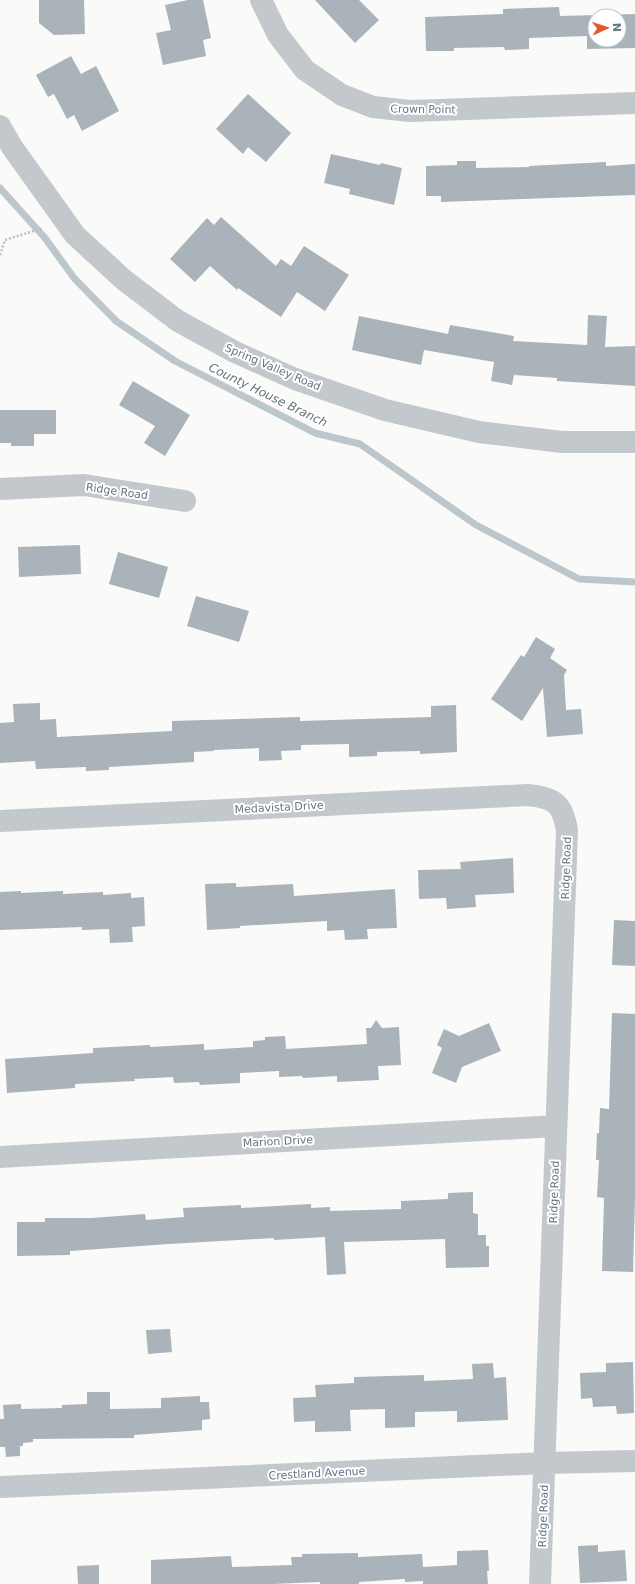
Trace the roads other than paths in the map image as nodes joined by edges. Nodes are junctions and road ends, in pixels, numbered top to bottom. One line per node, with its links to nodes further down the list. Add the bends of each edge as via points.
1 (261, 0): 2 (street, Crown Point, via 278,35 305,70 342,95 373,107 410,111)
2 (635, 103)
3 (0, 126): 4 (street, Spring Valley Road, via 12,148 74,235 124,280 178,321 235,352 295,379 385,410 478,432 562,442)
4 (635, 442)
5 (0, 489): 6 (street, Ridge Road, via 84,485)
6 (185, 501)
7 (556, 803): 8 (street, Medavista Drive, via 543,796 528,795); 9 (street, Ridge Road, via 564,814 567,830)
8 (0, 821)
9 (556, 1126): 10 (street, Marion Drive); 12 (street, Ridge Road)
10 (0, 1157)
11 (635, 1461): 12 (street, Crestland Avenue)
12 (546, 1463): 13 (street, Crestland Avenue); 14 (street, Ridge Road)
13 (0, 1487)
14 (540, 1584)

